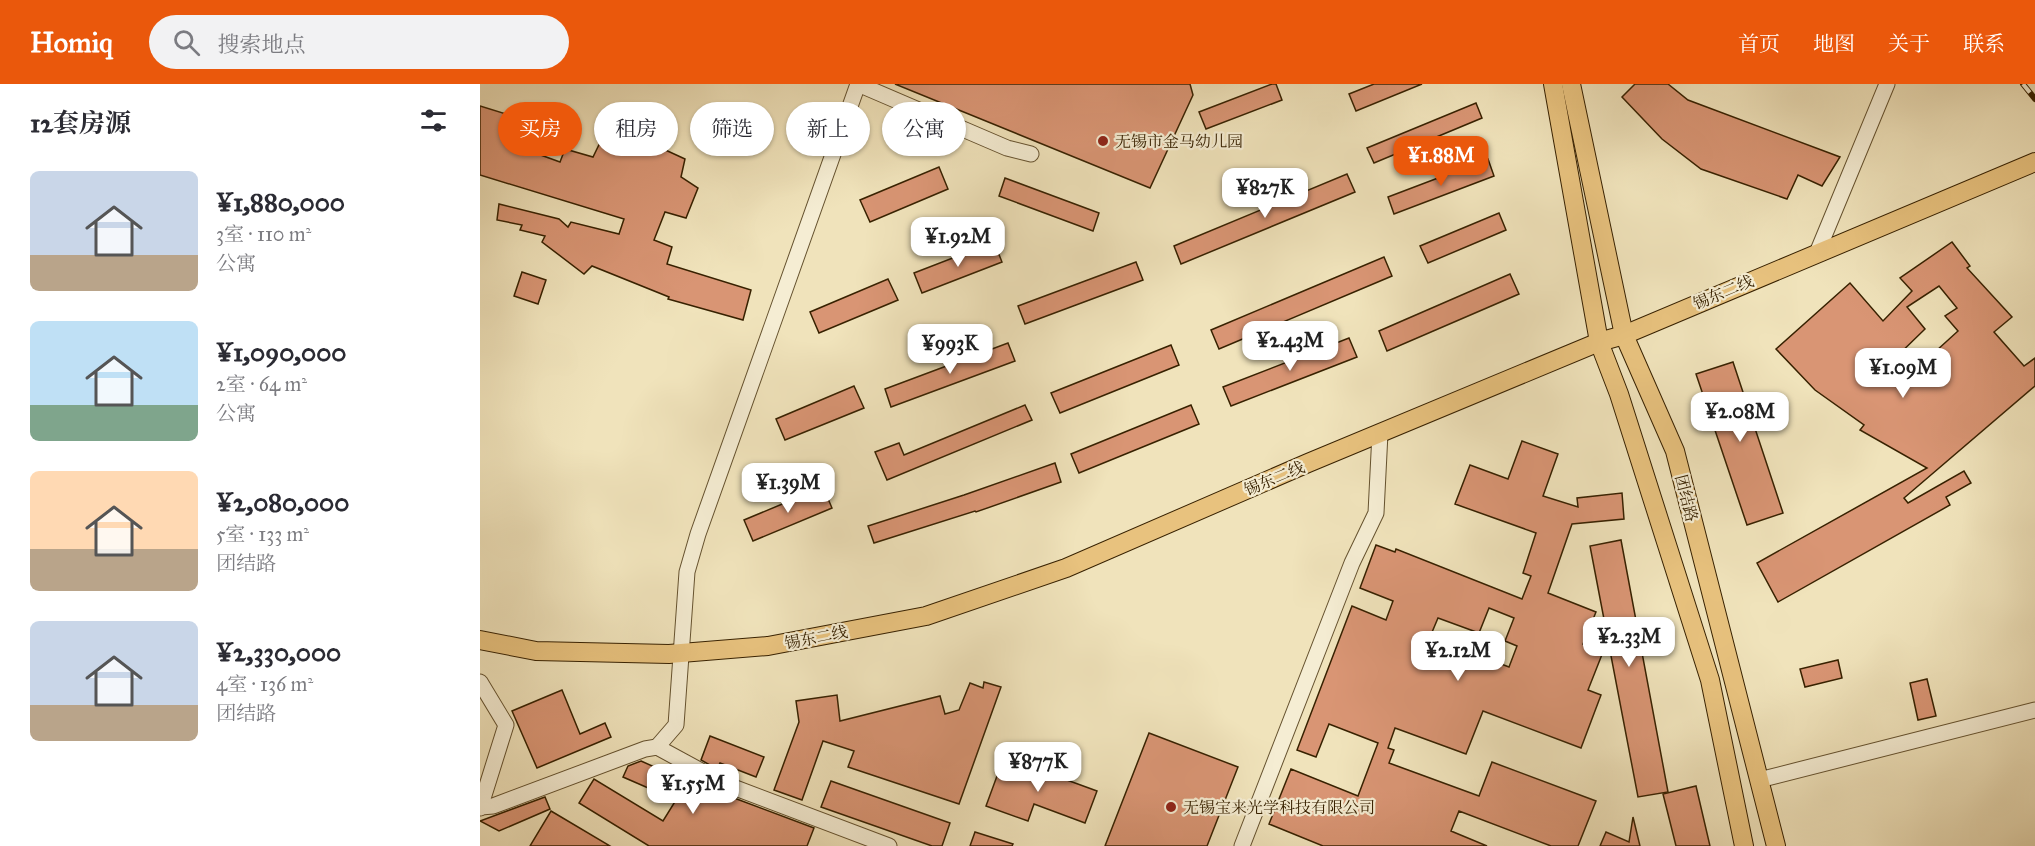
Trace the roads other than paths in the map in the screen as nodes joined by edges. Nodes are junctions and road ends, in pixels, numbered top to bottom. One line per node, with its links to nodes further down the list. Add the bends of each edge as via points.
1 (858, 84): 5 (street, via 1007,148); 12 (street, via 698,534 687,572)
2 (1552, 84): 9 (main road, 团结路)
3 (1571, 84): 8 (main road, 团结路)
4 (1887, 84): 7 (street)
5 (1031, 154)
6 (2035, 162): 7 (main road, 锡东二线)
7 (1817, 253): 8 (main road, 锡东二线)
8 (1624, 335): 9 (main road, 锡东二线); 16 (main road, 团结路, via 1675,451)
9 (1599, 342): 10 (main road, 锡东二线); 20 (main road, 团结路, via 1710,680)
10 (1380, 433): 12 (main road, 锡东二线, via 1066,567 926,616 768,646); 19 (street, via 1377,513 1352,563)
11 (480, 640): 12 (main road, 锡东二线, via 536,651)
12 (680, 653): 15 (street, via 676,726)
13 (480, 682): 17 (street, via 506,726)
14 (2035, 710): 16 (street)
15 (657, 747): 17 (street); 18 (street, via 725,784)
16 (1759, 780): 21 (main road, 团结路)
17 (481, 807)
18 (889, 846)
19 (1242, 846)
20 (1744, 846)
21 (1776, 846)

